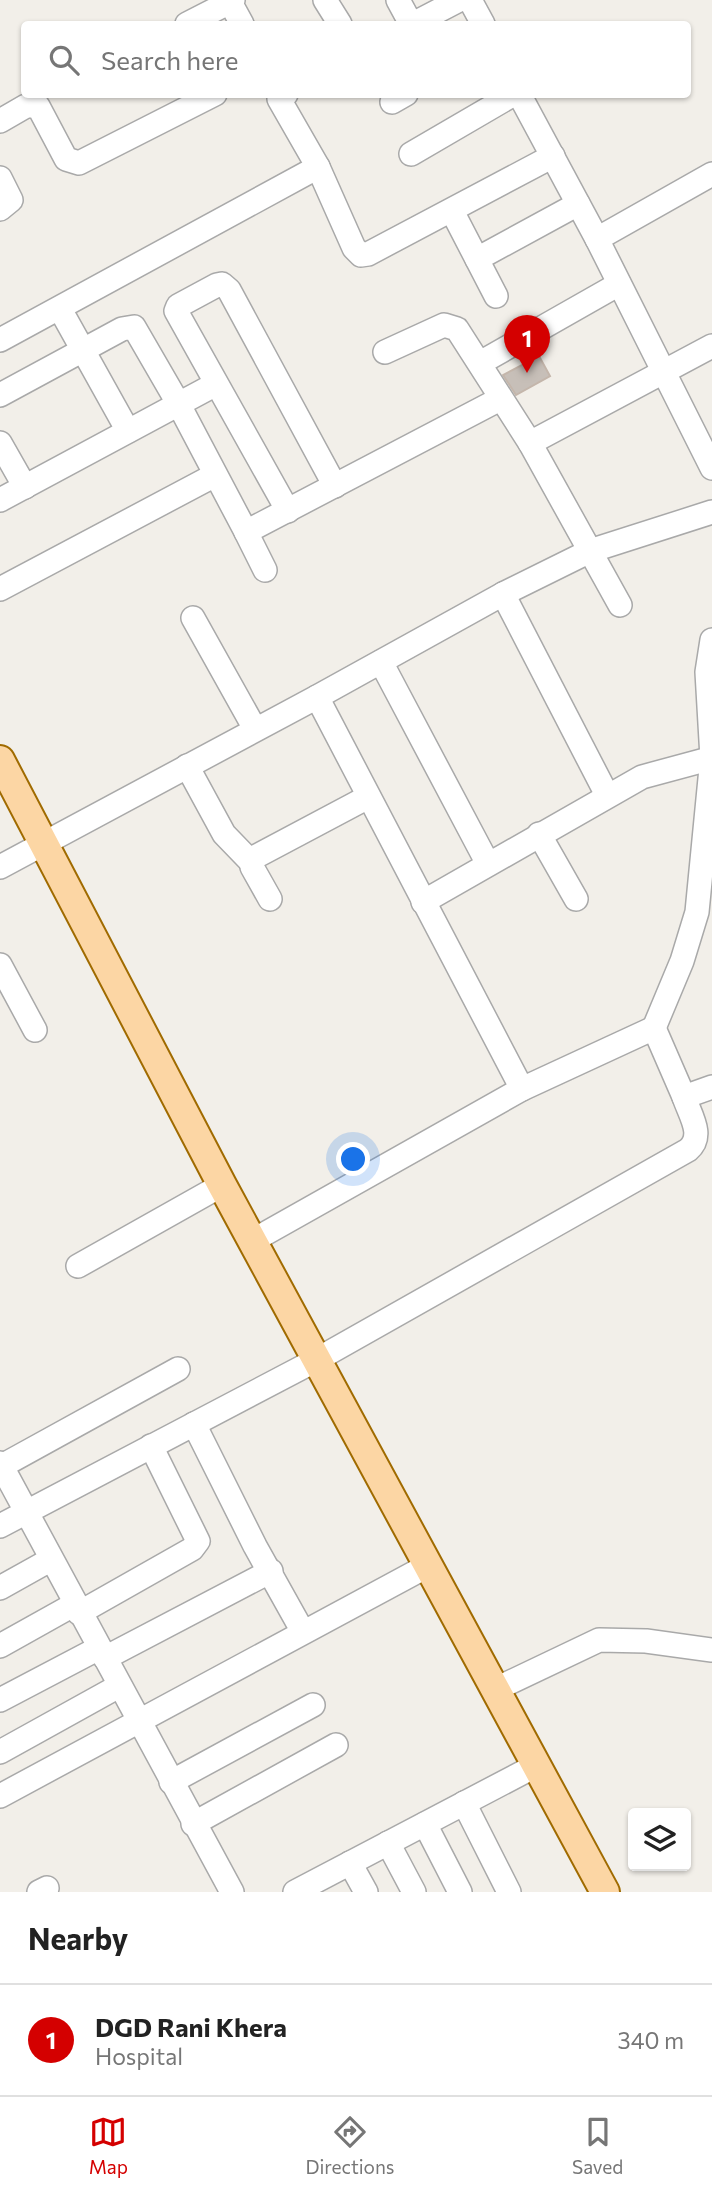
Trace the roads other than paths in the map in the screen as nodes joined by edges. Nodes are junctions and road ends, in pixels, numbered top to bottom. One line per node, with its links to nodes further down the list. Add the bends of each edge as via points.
1 (325, 0): 8 (street)
2 (398, 0): 9 (street)
3 (459, 0): 10 (street)
4 (470, 0): 11 (street)
5 (232, 1): 6 (street); 7 (street)
6 (193, 21)
7 (241, 21)
8 (338, 21)
9 (410, 21)
10 (418, 21)
11 (481, 21)
12 (207, 98): 16 (street, via 79,163 66,159)
13 (282, 98): 20 (street)
14 (509, 98): 18 (street)
15 (518, 98): 19 (street)
16 (48, 100): 17 (street)
17 (0, 121)
18 (411, 154)
19 (553, 156): 23 (street); 25 (street)
20 (318, 167): 25 (street, via 361,255); 30 (street)
21 (712, 174): 26 (street)
22 (0, 178): 24 (street, via 11,200)
23 (578, 204): 26 (street); 27 (street)
24 (0, 209)
25 (452, 211): 27 (street)
26 (597, 239): 28 (street)
27 (477, 259): 29 (street)
28 (620, 284): 35 (street); 36 (street)
29 (496, 296)
30 (60, 309): 31 (street); 33 (street)
31 (0, 340)
32 (712, 346): 36 (street)
33 (83, 351): 38 (street); 40 (street, via 134,327); 41 (street)
34 (385, 352): 35 (street, via 451,326 463,335)
35 (480, 363): 39 (street)
36 (664, 371): 43 (street); 44 (street)
37 (216, 384): 40 (street); 47 (street, via 176,312 178,306 222,284); 49 (street)
38 (0, 395)
39 (500, 398): 43 (street); 47 (street)
40 (178, 403): 41 (street); 45 (street)
41 (128, 431): 46 (street)
42 (0, 443): 46 (street)
43 (530, 443): 52 (street)
44 (712, 468)
45 (215, 475): 51 (street); 54 (street)
46 (25, 486): 48 (street)
47 (335, 486): 49 (street)
48 (0, 500)
49 (288, 511): 51 (street)
50 (712, 512): 52 (street)
51 (246, 532): 53 (street)
52 (590, 551): 55 (street); 56 (street)
53 (265, 570)
54 (0, 589)
55 (503, 594): 59 (street); 65 (street)
56 (620, 605)
57 (193, 618): 61 (street)
58 (712, 640): 62 (street, via 706,673)
59 (381, 662): 60 (street); 70 (street)
60 (317, 697): 61 (street); 66 (street)
61 (255, 729): 64 (street)
62 (712, 758): 65 (street, via 642,777); 76 (street, via 697,912)
63 (0, 760): 68 (main road)
64 (187, 765): 68 (street); 69 (street, via 224,834)
65 (607, 795): 67 (street)
66 (368, 797): 69 (street, via 262,852); 74 (street)
67 (539, 834): 70 (street); 73 (street)
68 (43, 843): 71 (street); 81 (main road)
69 (251, 863): 72 (street)
70 (488, 864): 74 (street)
71 (0, 867)
72 (270, 898)
73 (576, 899)
74 (423, 902): 79 (street)
75 (0, 965): 77 (street)
76 (654, 1028): 79 (street); 80 (street)
77 (35, 1030)
78 (712, 1087): 80 (street)
79 (522, 1090): 82 (street)
80 (684, 1097): 84 (street, via 697,1134 695,1145)
81 (222, 1185): 82 (main road); 83 (street)
82 (252, 1241): 84 (main road)
83 (78, 1266)
84 (318, 1359): 86 (street); 92 (main road)
85 (178, 1369): 88 (street)
86 (194, 1424): 87 (street); 93 (street)
87 (151, 1446): 89 (street); 95 (street, via 198,1541 192,1549)
88 (1, 1466): 89 (street)
89 (26, 1511): 90 (street); 91 (street)
90 (0, 1526)
91 (50, 1560): 94 (street); 95 (street)
92 (429, 1565): 96 (street); 101 (main road)
93 (271, 1571): 96 (street); 99 (street)
94 (0, 1588)
95 (77, 1609): 97 (street); 99 (street)
96 (303, 1632): 104 (street)
97 (0, 1646)
98 (712, 1650): 101 (street, via 599,1640)
99 (102, 1653): 100 (street); 102 (street)
100 (119, 1686): 104 (street); 106 (street)
101 (496, 1689): 107 (main road)
102 (0, 1700)
103 (313, 1705): 108 (street)
104 (138, 1720): 108 (street); 109 (street)
105 (336, 1745): 112 (street)
106 (0, 1752)
107 (537, 1765): 110 (street); 121 (main road)
108 (171, 1782): 112 (street)
109 (0, 1796)
110 (464, 1803): 111 (street); 120 (street)
111 (425, 1824): 113 (street); 119 (street)
112 (193, 1825): 116 (street)
113 (388, 1843): 114 (street); 118 (street)
114 (350, 1863): 115 (street); 117 (street)
115 (310, 1889)
116 (232, 1892)
117 (366, 1892)
118 (414, 1892)
119 (460, 1892)
120 (509, 1892)
121 (605, 1892)

